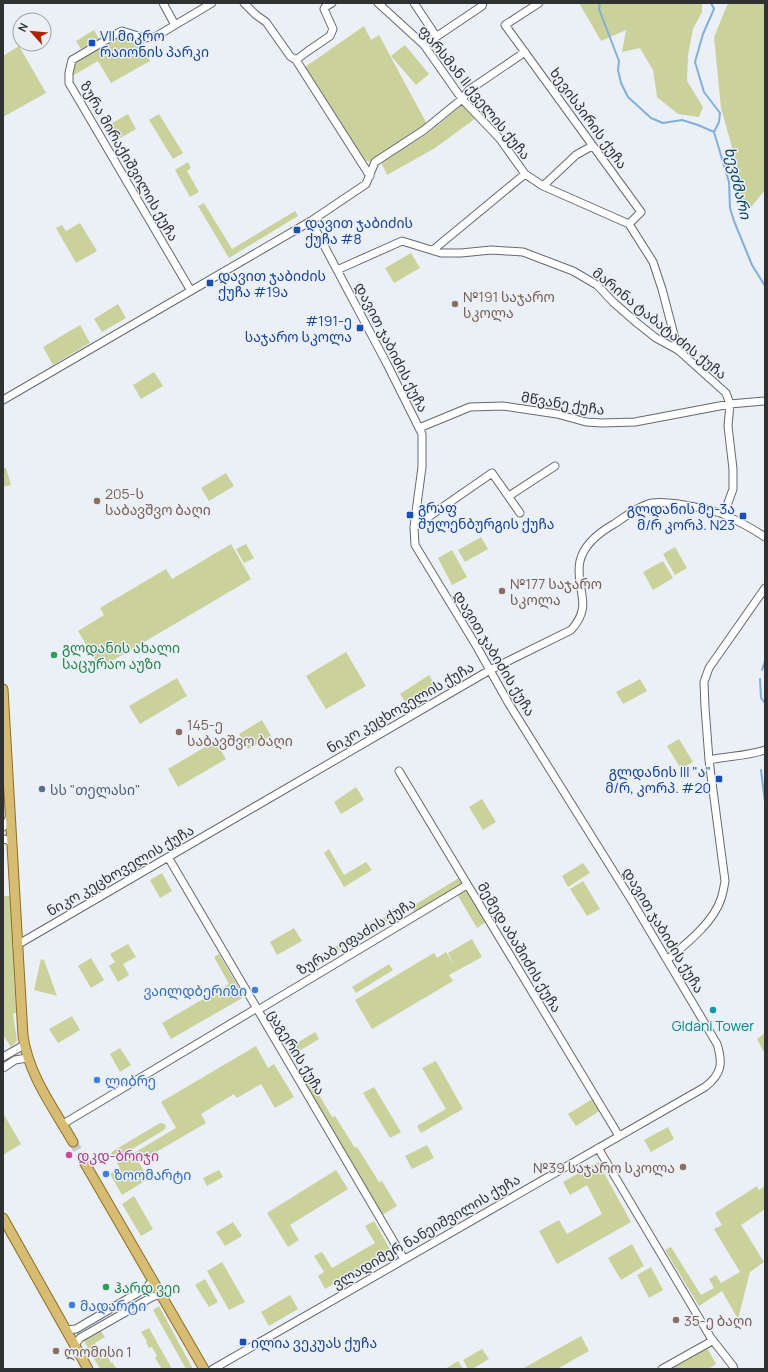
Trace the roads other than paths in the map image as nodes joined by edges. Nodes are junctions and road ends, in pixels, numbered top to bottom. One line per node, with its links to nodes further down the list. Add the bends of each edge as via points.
1 (163, 3): 9 (street)
2 (212, 3): 9 (street)
3 (244, 3): 13 (street, via 266,22 290,56)
4 (332, 3): 13 (street, via 324,9 333,29 330,36)
5 (378, 3): 11 (street, ფარსმან II ქველის ქუჩა)
6 (414, 3): 10 (street)
7 (483, 3): 10 (street)
8 (538, 3): 12 (street, ხევისპირის ქუჩა, via 505,25)
9 (176, 25): 23 (street, ზურა მირაქიშვილის ქუჩა, via 153,37 144,38 122,32 72,60 69,83)
10 (436, 36): 11 (street)
11 (424, 45): 14 (street, ფარსმან II ქველის ქუჩა)
12 (525, 52): 14 (street, via 469,90); 15 (street, ხევისპირის ქუჩა)
13 (296, 60): 17 (street)
14 (462, 99): 16 (street, ფარსმან II ქველის ქუჩა, via 500,139); 17 (street, via 424,130 375,162)
15 (592, 146): 18 (street, via 576,156); 20 (street, ხევისპირის ქუჩა, via 641,212)
16 (525, 174): 18 (street, ფარსმან II ქველის ქუჩა); 21 (street)
17 (370, 176): 19 (street, via 366,184)
18 (543, 186): 20 (street, ფარსმან II ქველის ქუჩა)
19 (311, 221): 22 (street, დავით ჯაბიძის ქუჩა); 23 (street)
20 (628, 224): 24 (street, via 653,262)
21 (433, 250): 22 (street, მარინა ტაბატაძის ქუჩა, via 402,241); 24 (street, მარინა ტაბატაძის ქუჩა, via 441,253 491,250 522,252 573,271 597,285 656,338)
22 (337, 270): 28 (street, დავით ჯაბიძის ქუჩა)
23 (191, 291): 25 (street)
24 (678, 350): 27 (street, მარინა ტაბატაძის ქუჩა, via 726,393)
25 (3, 400)
26 (765, 401): 27 (street, მწვანე ქუჩა)
27 (730, 404): 28 (street, მწვანე ქუჩა, via 636,422 602,423 503,406 470,407); 32 (street, via 728,426 733,489)
28 (419, 428): 33 (street, დავით ჯაბიძის ქუჩა, via 422,434 422,467)
29 (555, 466): 30 (street)
30 (509, 496): 31 (street); 33 (street, via 492,473)
31 (520, 513)
32 (724, 514): 34 (street, ნიკო კეცხოველის ქუჩა); 36 (street, ნიკო კეცხოველის ქუჩა, via 658,502 648,504 603,530 590,542 580,561 583,612 578,622 570,630)
33 (414, 527): 36 (street, დავით ჯაბიძის ქუჩა, via 415,545)
34 (765, 537)
35 (765, 588): 39 (street, via 709,668 704,682)
36 (490, 670): 44 (street, ნიკო კეცხოველის ქუჩა); 47 (street, დავით ჯაბიძის ქუჩა)
37 (3, 690): 41 (main road)
38 (765, 750): 39 (street, via 749,755)
39 (709, 760): 47 (street, via 725,881 720,900 711,917)
40 (399, 771): 45 (street, მემედ აბაშიძის ქუჩა)
41 (10, 816): 42 (street); 43 (main road)
42 (3, 827)
43 (7, 841): 46 (main road)
44 (168, 858): 46 (street, ნიკო კეცხოველის ქუჩა); 48 (street, ცაგერის ქუჩა)
45 (468, 885): 48 (street, ზურაბ ეფაძის ქუჩა); 55 (street, მემედ აბაშიძის ქუჩა)
46 (16, 945): 49 (main road)
47 (667, 960): 53 (street, დავით ჯაბიძის ქუჩა, via 717,1044 720,1068)
48 (257, 1009): 54 (street, ზურაბ ეფაძის ქუჩა); 60 (street, ცაგერის ქუჩა)
49 (24, 1045): 50 (street); 51 (main road)
50 (3, 1057)
51 (28, 1058): 52 (street, via 15,1060); 54 (main road, via 39,1086)
52 (3, 1068)
53 (715, 1079): 55 (street, ვლადიმერ ნანეიშვილის ქუჩა)
54 (63, 1124): 56 (main road)
55 (619, 1136): 57 (street, ვლადიმერ ნანეიშვილის ქუჩა)
56 (73, 1142)
57 (598, 1148): 60 (street, ვლადიმერ ნანეიშვილის ქუჩა); 64 (street)
58 (83, 1160): 61 (main road)
59 (3, 1218): 63 (main road)
60 (404, 1259): 68 (street, ვლადიმერ ნანეიშვილის ქუჩა)
61 (153, 1280): 62 (main road); 63 (street, via 146,1288 76,1329)
62 (161, 1294): 65 (street, via 80,1338); 67 (main road)
63 (66, 1330): 65 (main road)
64 (712, 1341): 69 (street); 70 (street)
65 (75, 1345): 66 (main road)
66 (88, 1369)
67 (204, 1369)
68 (213, 1369)
69 (662, 1369)
70 (734, 1369)

